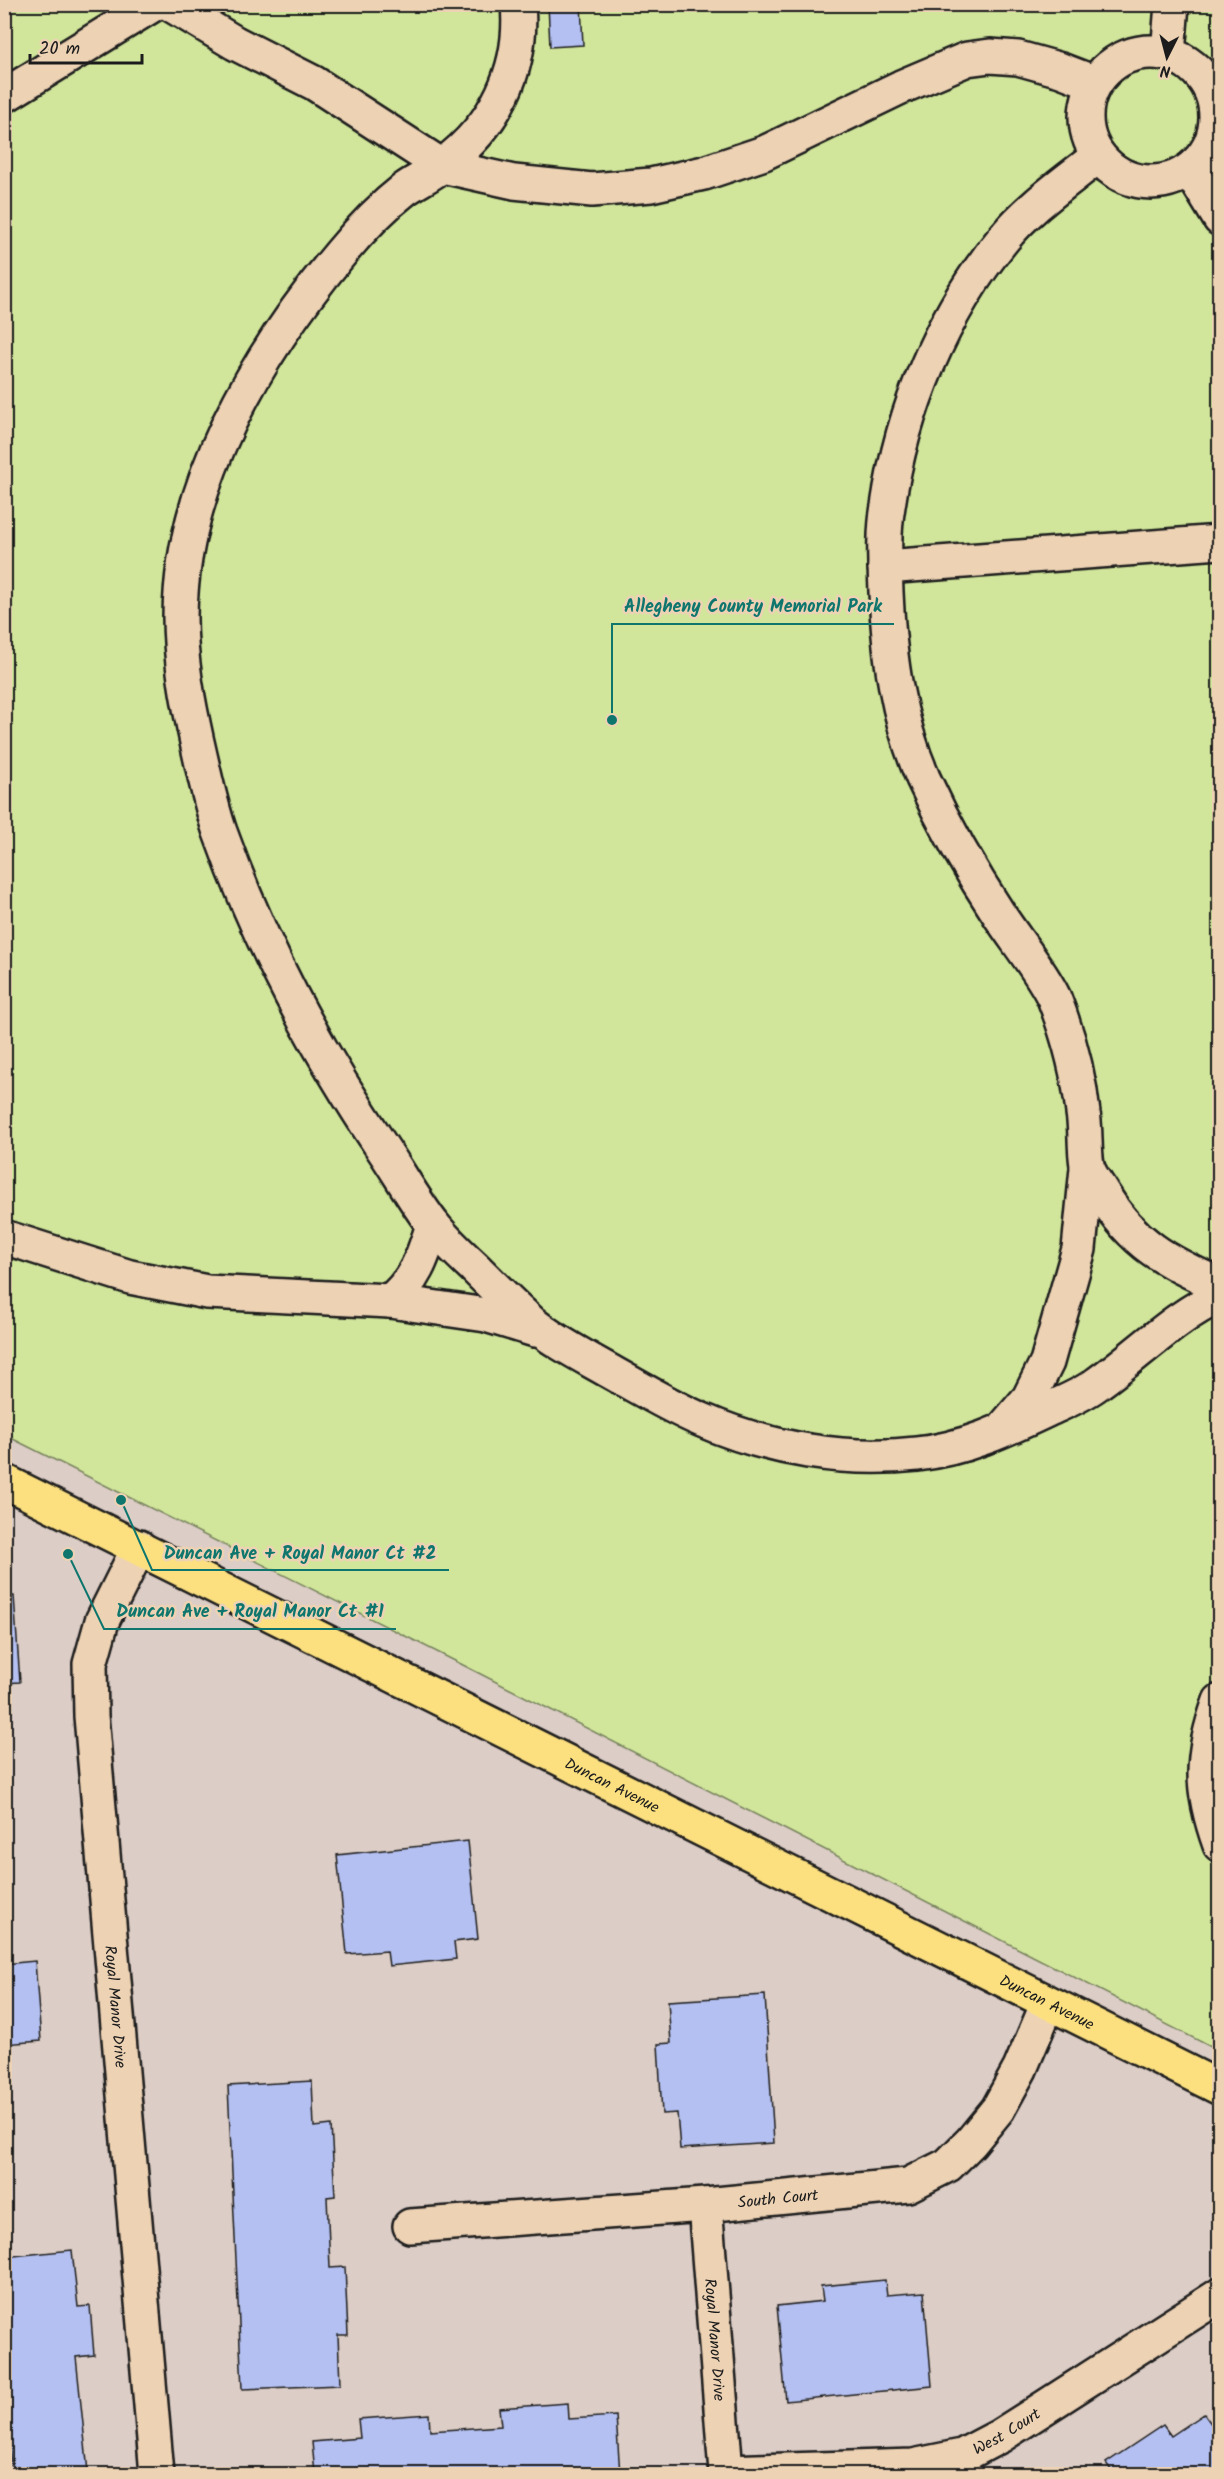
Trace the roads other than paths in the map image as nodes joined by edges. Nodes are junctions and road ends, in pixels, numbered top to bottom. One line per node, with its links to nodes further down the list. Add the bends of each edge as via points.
1 (154, 4): 8 (lane)
2 (170, 4): 10 (lane, via 314,83)
3 (518, 4): 10 (lane, via 518,45 507,84 492,116)
4 (1172, 4): 5 (lane)
5 (1168, 54): 6 (lane, via 1139,53 1117,62); 7 (lane, via 1195,69)
6 (1095, 83): 9 (lane, via 1086,111 1086,128); 10 (lane, via 1018,58 967,59 764,153 651,185 592,190 514,182)
7 (1216, 91): 11 (lane, via 1216,128 1208,151)
8 (4, 96)
9 (1098, 156): 11 (lane, via 1120,175 1146,182 1173,180); 14 (lane, via 1032,208 1004,237 963,295 930,358 902,439 887,509)
10 (442, 166): 16 (lane, via 405,190 341,252 273,345 205,478 188,544 180,619 189,706 218,827 266,948 336,1079)
11 (1190, 170): 12 (lane)
12 (1220, 219)
13 (1220, 543): 14 (lane)
14 (885, 567): 15 (lane, via 889,648 901,717 945,824 1053,995 1070,1045 1083,1111)
15 (1087, 1168): 18 (lane, via 1111,1207 1142,1244); 22 (lane, via 1079,1249 1047,1362 1029,1398)
16 (433, 1224): 20 (lane, via 422,1260 406,1288); 21 (lane, via 536,1327)
17 (4, 1237): 20 (lane, via 130,1276 207,1292)
18 (1220, 1285)
19 (1220, 1296): 22 (lane, via 1185,1317 1091,1389)
20 (390, 1301): 21 (lane, via 486,1315)
21 (549, 1335): 22 (lane, via 655,1397 706,1422 765,1442 822,1453 869,1456 917,1454)
22 (998, 1434)
23 (4, 1481): 24 (main road, Duncan Avenue)
24 (139, 1547): 27 (main road, Duncan Avenue); 33 (lane, Royal Manor Drive, via 102,1621 90,1664)
25 (1220, 1701): 26 (lane, via 1209,1730 1203,1774 1209,1816)
26 (1220, 1845)
27 (1048, 2003): 28 (main road, Duncan Avenue); 29 (lane, South Court, via 998,2109 948,2165 908,2185)
28 (1220, 2088)
29 (705, 2205): 30 (lane, South Court); 32 (lane, Royal Manor Drive)
30 (410, 2226)
31 (1220, 2295): 32 (lane, West Court, via 1000,2436 962,2456 912,2466)
32 (726, 2473)
33 (157, 2475)

